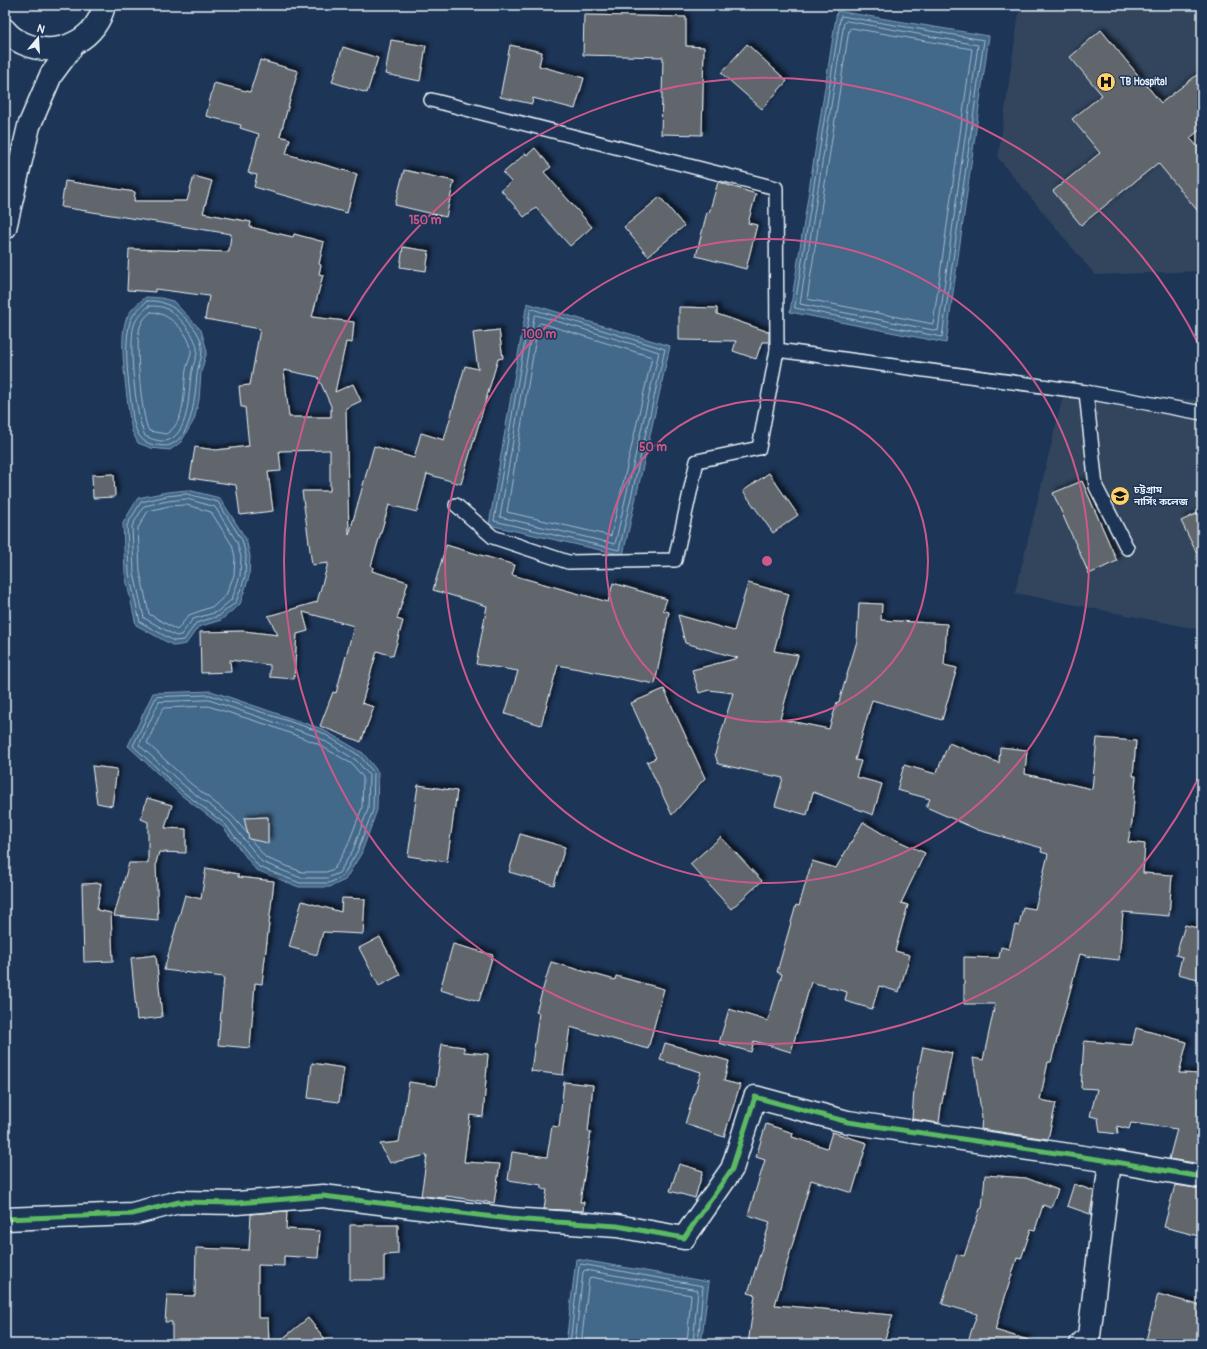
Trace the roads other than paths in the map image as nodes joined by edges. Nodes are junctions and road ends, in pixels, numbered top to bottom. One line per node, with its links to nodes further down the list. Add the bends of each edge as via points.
1 (104, 5): 3 (main road)
2 (122, 5): 3 (main road)
3 (94, 28): 5 (main road)
4 (5, 30): 5 (main road, via 22,44 39,49 57,49)
5 (74, 44): 7 (main road, via 52,75 29,126)
6 (431, 100): 8 (lane, via 776,188)
7 (5, 228)
8 (777, 350): 9 (lane); 11 (lane, via 759,448 696,461 675,560 568,562 493,537)
9 (1086, 392): 10 (lane); 12 (lane, via 1096,488)
10 (1202, 413)
11 (456, 505)
12 (1127, 548)
13 (1110, 1161): 14 (main road); 15 (main road, via 848,1122 755,1097 732,1169 684,1238 617,1226 510,1219 323,1196 237,1203 179,1202 132,1214); 16 (main road, via 1089,1336)
14 (1202, 1177)
15 (5, 1219)
16 (1081, 1344)

